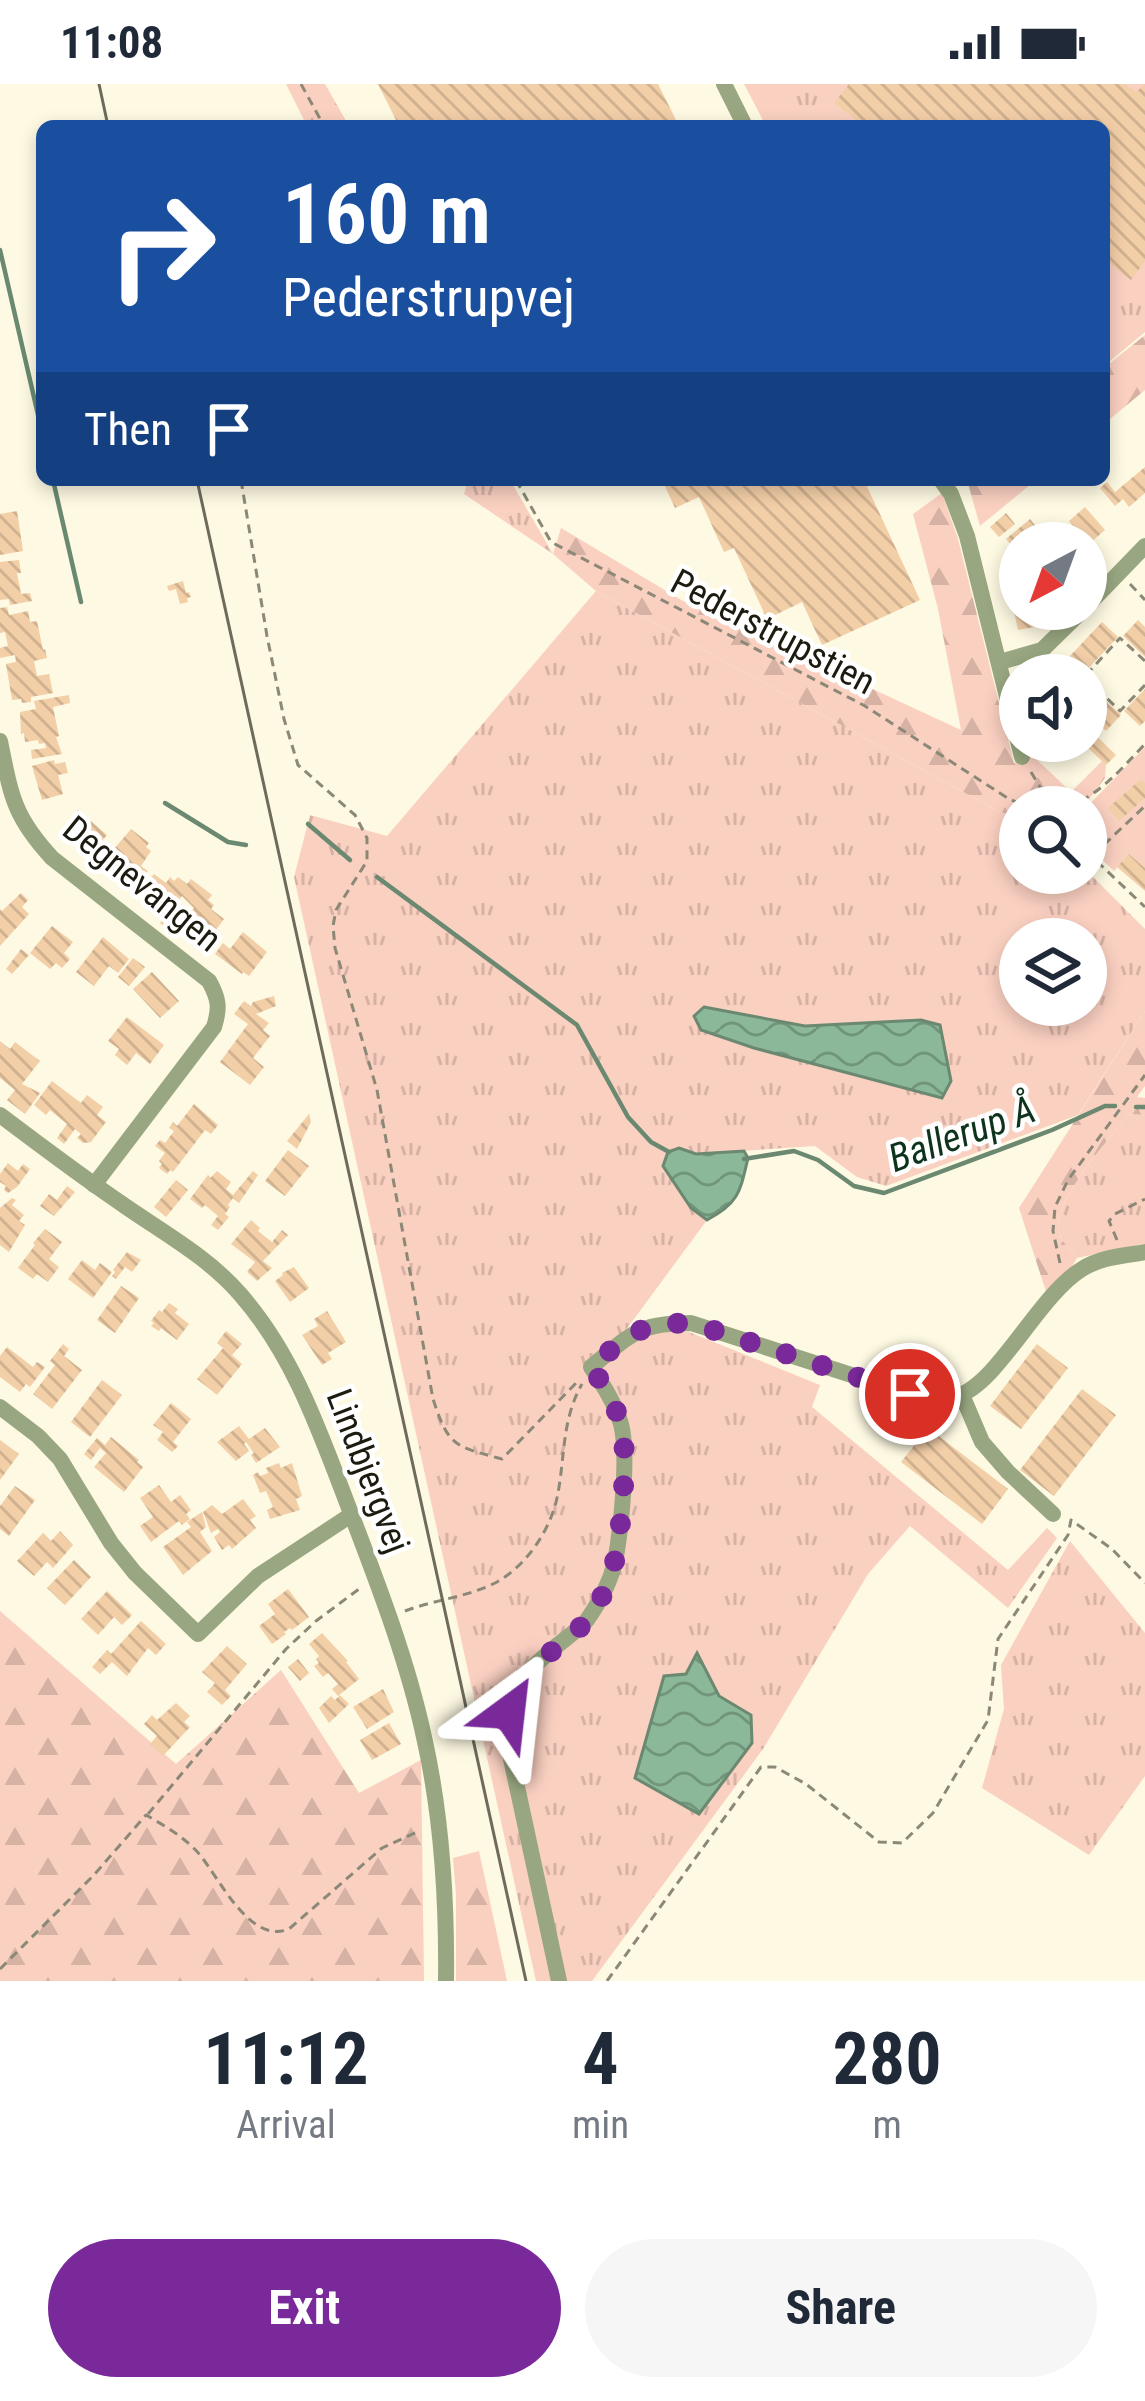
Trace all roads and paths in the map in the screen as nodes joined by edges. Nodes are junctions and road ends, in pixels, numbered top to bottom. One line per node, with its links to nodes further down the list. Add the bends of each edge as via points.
1 (301, 84): 3 (path)
2 (724, 84): 4 (street)
3 (321, 120)
4 (742, 120)
5 (242, 486): 34 (path, via 298,765 355,815 367,838 367,861 336,910 335,948 377,1090 444,1431 478,1456 502,1460)
6 (519, 486): 22 (path, Pederstrupstien, via 551,542 865,706)
7 (945, 486): 15 (street, via 968,536)
8 (1145, 547): 9 (street)
9 (1119, 573): 10 (street); 11 (path)
10 (1107, 585)
11 (1145, 600)
12 (1062, 630): 13 (street)
13 (1028, 654)
14 (1106, 654): 16 (path, via 1120,638)
15 (999, 658)
16 (1145, 661)
17 (1145, 685): 18 (path, via 1120,711)
18 (1107, 698)
19 (0, 741): 29 (street, Degnevangen, via 12,801 30,835 209,981 219,998 214,1027)
20 (1145, 744): 21 (path)
21 (1104, 786)
22 (999, 793)
23 (1145, 806): 24 (path)
24 (1107, 842)
25 (1107, 871): 26 (path)
26 (1145, 908)
27 (1145, 1075): 33 (path, via 1055,1207)
28 (0, 1115): 29 (street, Lindbjergvej)
29 (94, 1185): 37 (street, Lindbjergvej, via 240,1293 307,1398)
30 (1145, 1199): 32 (path, via 1108,1221)
31 (1145, 1252): 32 (street)
32 (1125, 1256): 33 (street, via 1096,1261)
33 (1064, 1282): 35 (street)
34 (591, 1366): 35 (street, via 654,1323 691,1323 910,1394); 41 (path, via 564,1429 558,1497 531,1553 495,1583); 46 (street, via 622,1427 614,1564 583,1624 530,1668 509,1712 508,1745)
35 (962, 1395): 38 (street, via 982,1442)
36 (0, 1407): 37 (street, via 60,1459 123,1558 198,1634 258,1576)
37 (351, 1514): 39 (street, Lindbjergvej)
38 (1053, 1514)
39 (375, 1577): 42 (path, via 286,1649); 43 (street, Lindbjergvej, via 424,1736)
40 (1145, 1583): 47 (path, via 1071,1520 998,1639 988,1720 918,1828 902,1843 879,1842 806,1784 761,1767)
41 (403, 1612)
42 (146, 1815): 43 (path, via 199,1854 249,1918 279,1933 382,1848); 44 (path)
43 (440, 1828): 45 (street, Lindbjergvej)
44 (0, 1969)
45 (446, 1981)
46 (559, 1981)
47 (607, 1981)

